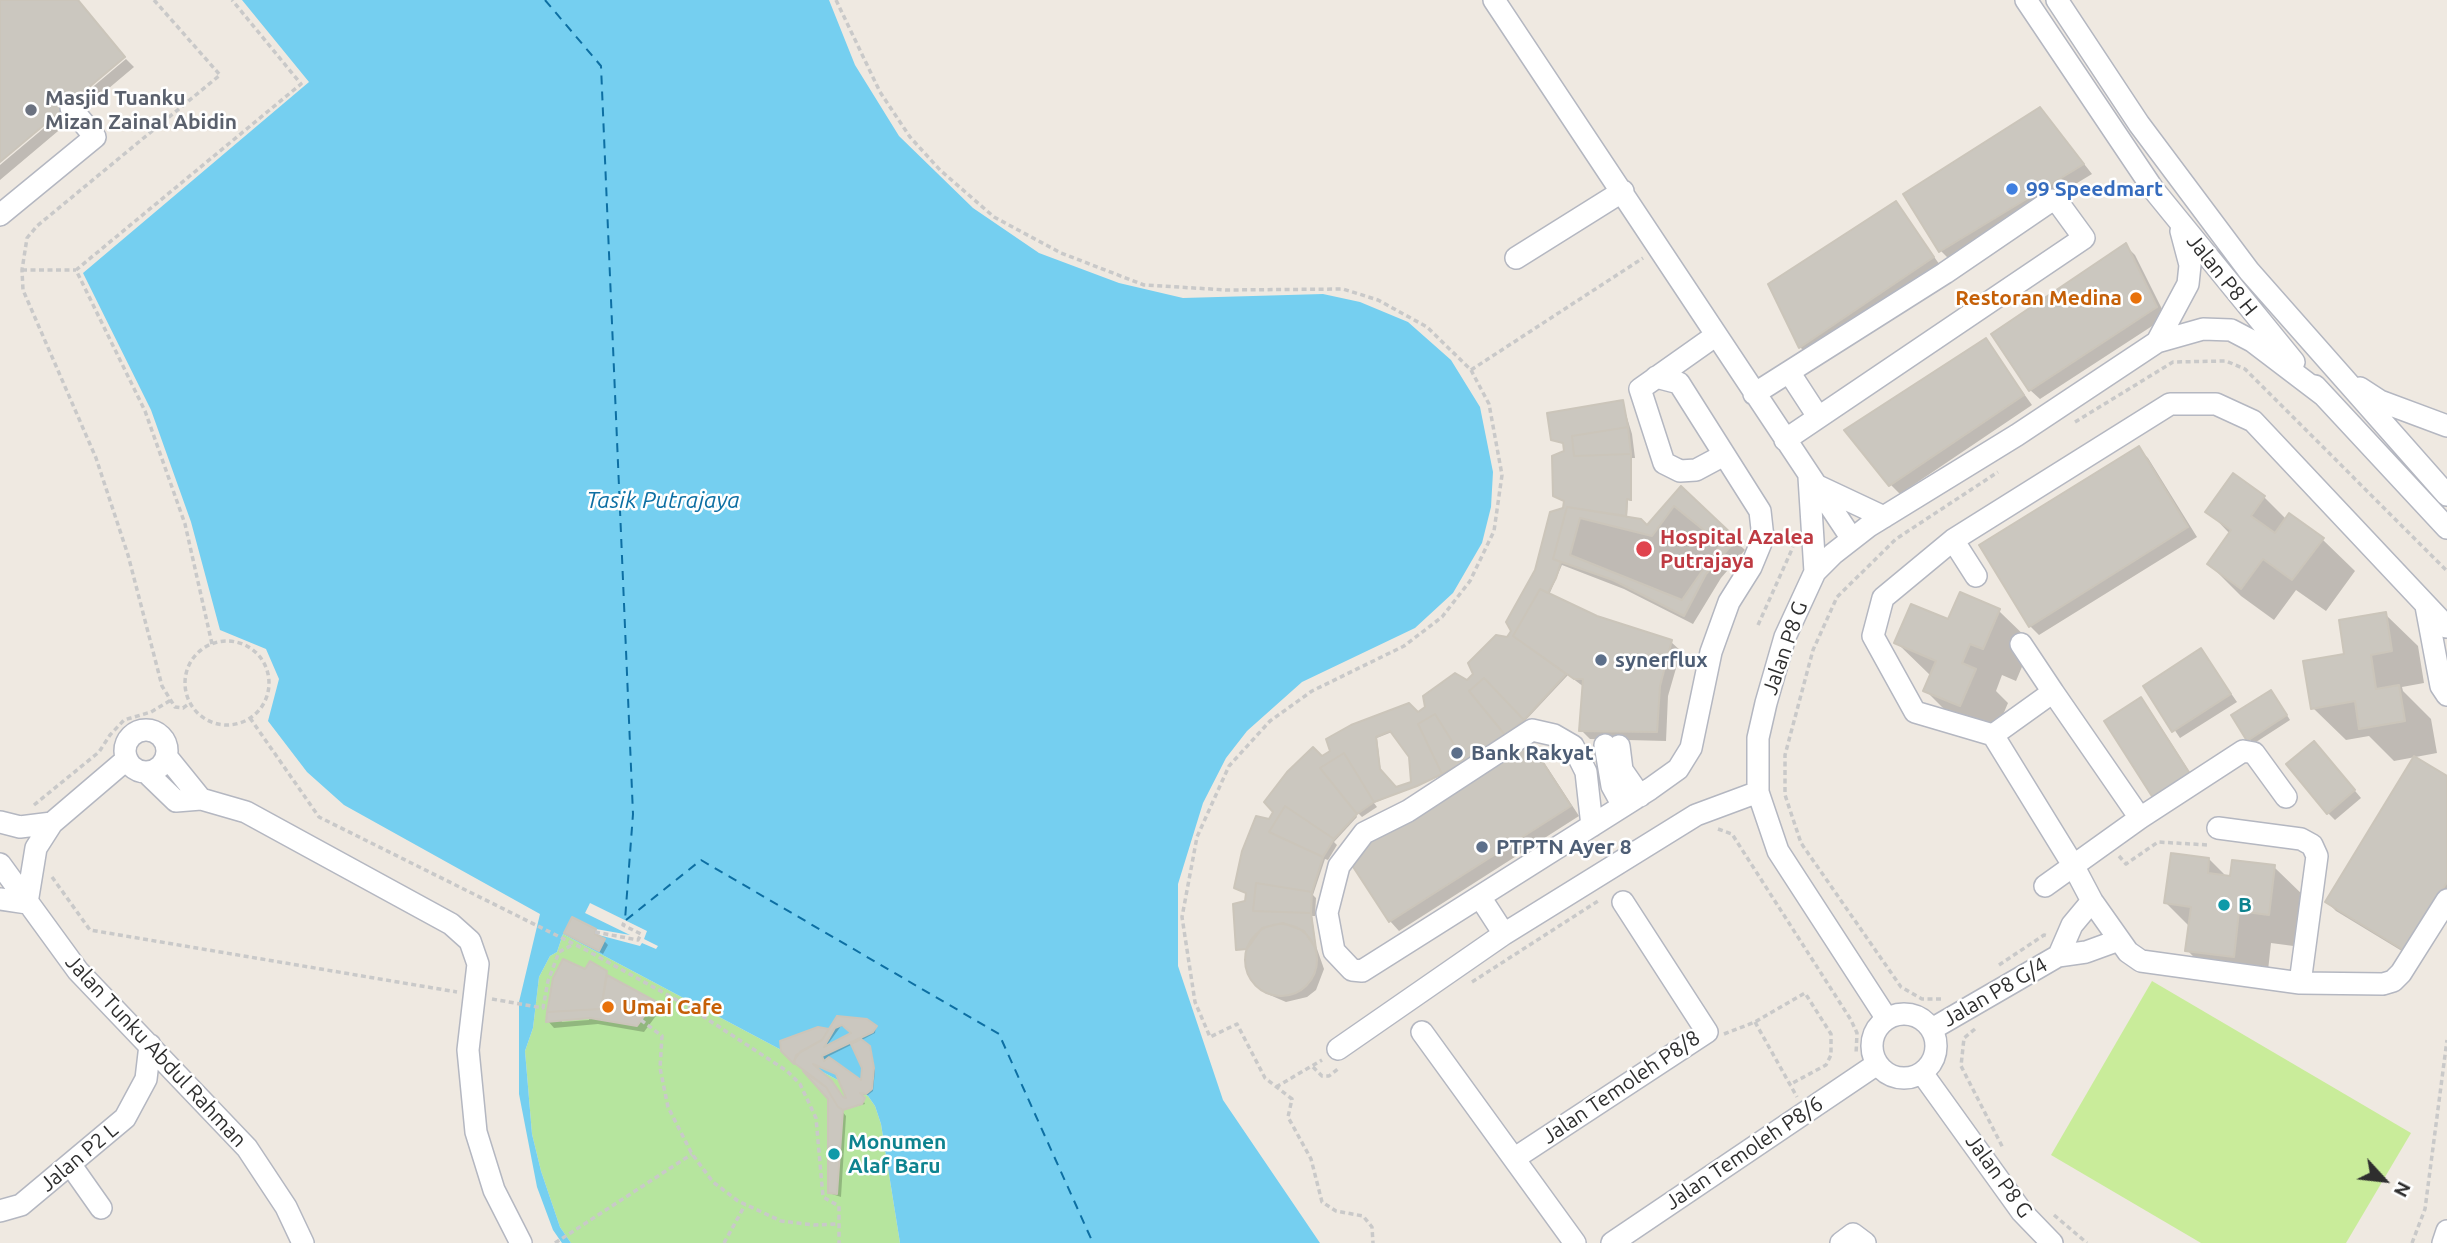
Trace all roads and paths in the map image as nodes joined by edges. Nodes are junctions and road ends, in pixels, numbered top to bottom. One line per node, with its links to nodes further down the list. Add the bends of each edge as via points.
1 (154, 0): 13 (path, via 220,75 37,226 27,238)
2 (232, 0): 14 (path, via 301,84)
3 (836, 0): 18 (path, via 880,92 910,137 994,217 1060,253 1144,285 1343,289 1378,300 1427,327)
4 (1494, 0): 8 (street)
5 (2026, 0): 9 (street, Jalan P8 H)
6 (2057, 0): 20 (street, Jalan P8 H, via 2139,124 2249,271)
7 (71, 108): 10 (street, via 95,137)
8 (1623, 191): 11 (street); 12 (street)
9 (2171, 211): 16 (street, Jalan P8 G, via 2185,241 2188,284); 24 (street, Jalan P8 H)
10 (0, 215)
11 (1660, 248): 15 (street); 18 (path)
12 (1516, 258)
13 (22, 270): 14 (path); 45 (path, via 26,298 96,458 128,555 162,686)
14 (76, 270): 41 (path, via 145,411 185,524)
15 (1715, 336): 17 (street); 23 (street)
16 (2157, 342): 24 (street, Jalan P8 G, via 2203,329 2231,330); 31 (street, Jalan P8 G)
17 (1689, 353): 21 (street); 22 (street)
18 (1471, 370): 95 (path, via 1489,404 1502,475 1494,531 1470,581 1442,617 1404,646 1312,691 1270,721 1229,766 1197,837 1182,917 1195,1002 1210,1037 1237,1024 1265,1078)
19 (1789, 372): 23 (street); 25 (street); 25 (street, via 2052,200 2084,238)
20 (2340, 376): 26 (street, via 2380,401); 30 (street, Jalan P8 H)
21 (1657, 377): 22 (street); 28 (street, via 1640,388 1664,463 1680,471 1696,470)
22 (1679, 383): 28 (street)
23 (1754, 394): 27 (street)
24 (2323, 396): 33 (street, Jalan P8 H)
25 (1817, 415): 27 (street)
26 (2447, 426)
27 (1785, 440): 29 (street)
28 (1724, 454): 56 (street, via 1760,511 1763,538 1729,602 1711,652 1691,748 1678,769)
29 (1813, 480): 31 (street); 32 (street); 34 (street)
30 (2447, 495)
31 (1884, 517): 34 (street, Jalan P8 G)
32 (1814, 524): 36 (street); 39 (path, via 1793,532 1792,551)
33 (2447, 528)
34 (1852, 539): 36 (street, Jalan P8 G)
35 (1953, 541): 37 (street); 38 (street, via 2171,404 2216,404 2253,421); 48 (street, via 1883,598 1873,636 1915,712)
36 (1815, 572): 53 (street, Jalan P8 G, via 1785,636 1766,703 1758,738)
37 (1976, 576)
38 (2426, 605): 40 (street); 44 (street, via 2441,686)
39 (1758, 625)
40 (2447, 627)
41 (212, 644): 46 (path, via 197,654 188,669); 47 (path, via 246,645 260,656 268,671 269,689 263,706)
42 (2021, 644): 43 (street)
43 (2053, 692): 48 (street); 58 (street)
44 (2447, 695)
45 (171, 700): 46 (path, via 179,708); 57 (path, via 124,720 99,752)
46 (190, 703): 47 (path, via 201,716 217,724 234,725)
47 (250, 718): 78 (path, via 319,817)
48 (1993, 736): 65 (street)
49 (1612, 743): 56 (street, via 1612,786)
50 (167, 757): 51 (street, via 164,739 149,730 127,742); 52 (street); 55 (street)
51 (127, 759): 52 (street); 60 (street)
52 (147, 773): 55 (street, via 176,801)
53 (1758, 792): 76 (street, via 1696,815); 82 (street, Jalan P8 G, via 1778,851)
54 (2286, 797): 58 (street, via 2254,752 2243,751)
55 (201, 799): 81 (street, via 246,812 451,924 470,941 478,964)
56 (1631, 801): 61 (street)
57 (30, 808)
58 (2140, 818): 65 (street)
59 (0, 822): 60 (street, via 20,827)
60 (52, 823): 72 (street, via 36,848)
61 (1591, 826): 68 (street); 68 (street, via 1586,772 1573,746 1532,730 1408,811 1364,833 1339,866 1327,913 1334,951 1352,970 1362,971)
62 (2215, 837): 63 (path, via 2158,842 2126,864); 80 (street, via 2301,839 2312,845 2317,856)
63 (2116, 853)
64 (0, 864): 72 (street, Jalan Tunku Abdul Rahman)
65 (2073, 865): 67 (street); 71 (street)
66 (50, 872): 81 (path, via 90,930)
67 (2045, 886)
68 (1480, 897): 76 (street)
69 (0, 899): 72 (street)
70 (2447, 900): 80 (street, via 2393,981)
71 (2092, 901): 77 (street); 79 (street, via 2072,925)
72 (27, 902): 90 (street, Jalan Tunku Abdul Rahman, via 78,971)
73 (1623, 902): 88 (street, Jalan Temoleh P8/8)
74 (625, 920): 75 (path, via 623,925 641,934 638,940)
75 (595, 932)
76 (1504, 934): 91 (street)
77 (2119, 940): 79 (street, Jalan P8 G/4); 80 (street, via 2141,961)
78 (574, 944): 81 (path, via 559,952 543,1008); 105 (path, via 684,1004 800,1084 816,1118 823,1197 837,1202)
79 (2059, 956): 86 (street, Jalan P8 G/4)
80 (2300, 983)
81 (475, 996): 108 (street, via 468,1050 476,1132 494,1189)
82 (1887, 1019): 86 (street, via 1912,1015); 92 (street, via 1873,1040)
83 (641, 1020): 98 (path, via 662,1037 664,1094)
84 (1755, 1022): 88 (path, via 1729,1034); 94 (path); 94 (path, via 1805,993 1831,1034 1826,1065)
85 (1978, 1027): 97 (path, via 1964,1038 1961,1066)
86 (1932, 1029): 93 (street, via 1937,1048)
87 (1422, 1032): 99 (street)
88 (1707, 1032): 99 (street, Jalan Temoleh P8/8)
89 (2447, 1040): 119 (path, via 2425,1209)
90 (150, 1045): 100 (street, Jalan P2 L, via 146,1079 125,1118); 107 (street, Jalan Tunku Abdul Rahman, via 247,1148)
91 (1338, 1049): 95 (path)
92 (1877, 1064): 93 (street, via 1898,1078); 96 (street, Jalan Temoleh P8/6)
93 (1922, 1073): 117 (street, Jalan P8 G, via 2022,1212)
94 (1789, 1085): 96 (path)
95 (1276, 1087): 112 (path, via 1292,1099 1287,1117 1311,1159 1322,1202 1363,1216 1372,1227)
96 (1806, 1111): 114 (street, Jalan Temoleh P8/6)
97 (2004, 1151)
98 (692, 1154): 101 (path, via 719,1187); 109 (path)
99 (1514, 1157): 113 (street)
100 (70, 1164): 102 (street); 103 (street, Jalan P2 L, via 22,1205)
101 (745, 1205): 105 (path, via 797,1224); 110 (path)
102 (101, 1208)
103 (0, 1211)
104 (2053, 1213): 118 (path)
105 (838, 1224): 111 (path)
106 (2447, 1231): 120 (street)
107 (303, 1243)
108 (521, 1243)
109 (555, 1243)
110 (724, 1243)
111 (839, 1243)
112 (1373, 1243)
113 (1575, 1243)
114 (1612, 1243)
115 (1842, 1243): 116 (street, via 1853,1234)
116 (1865, 1243)
117 (2052, 1243)
118 (2087, 1243)
119 (2412, 1243)
120 (2443, 1243)

